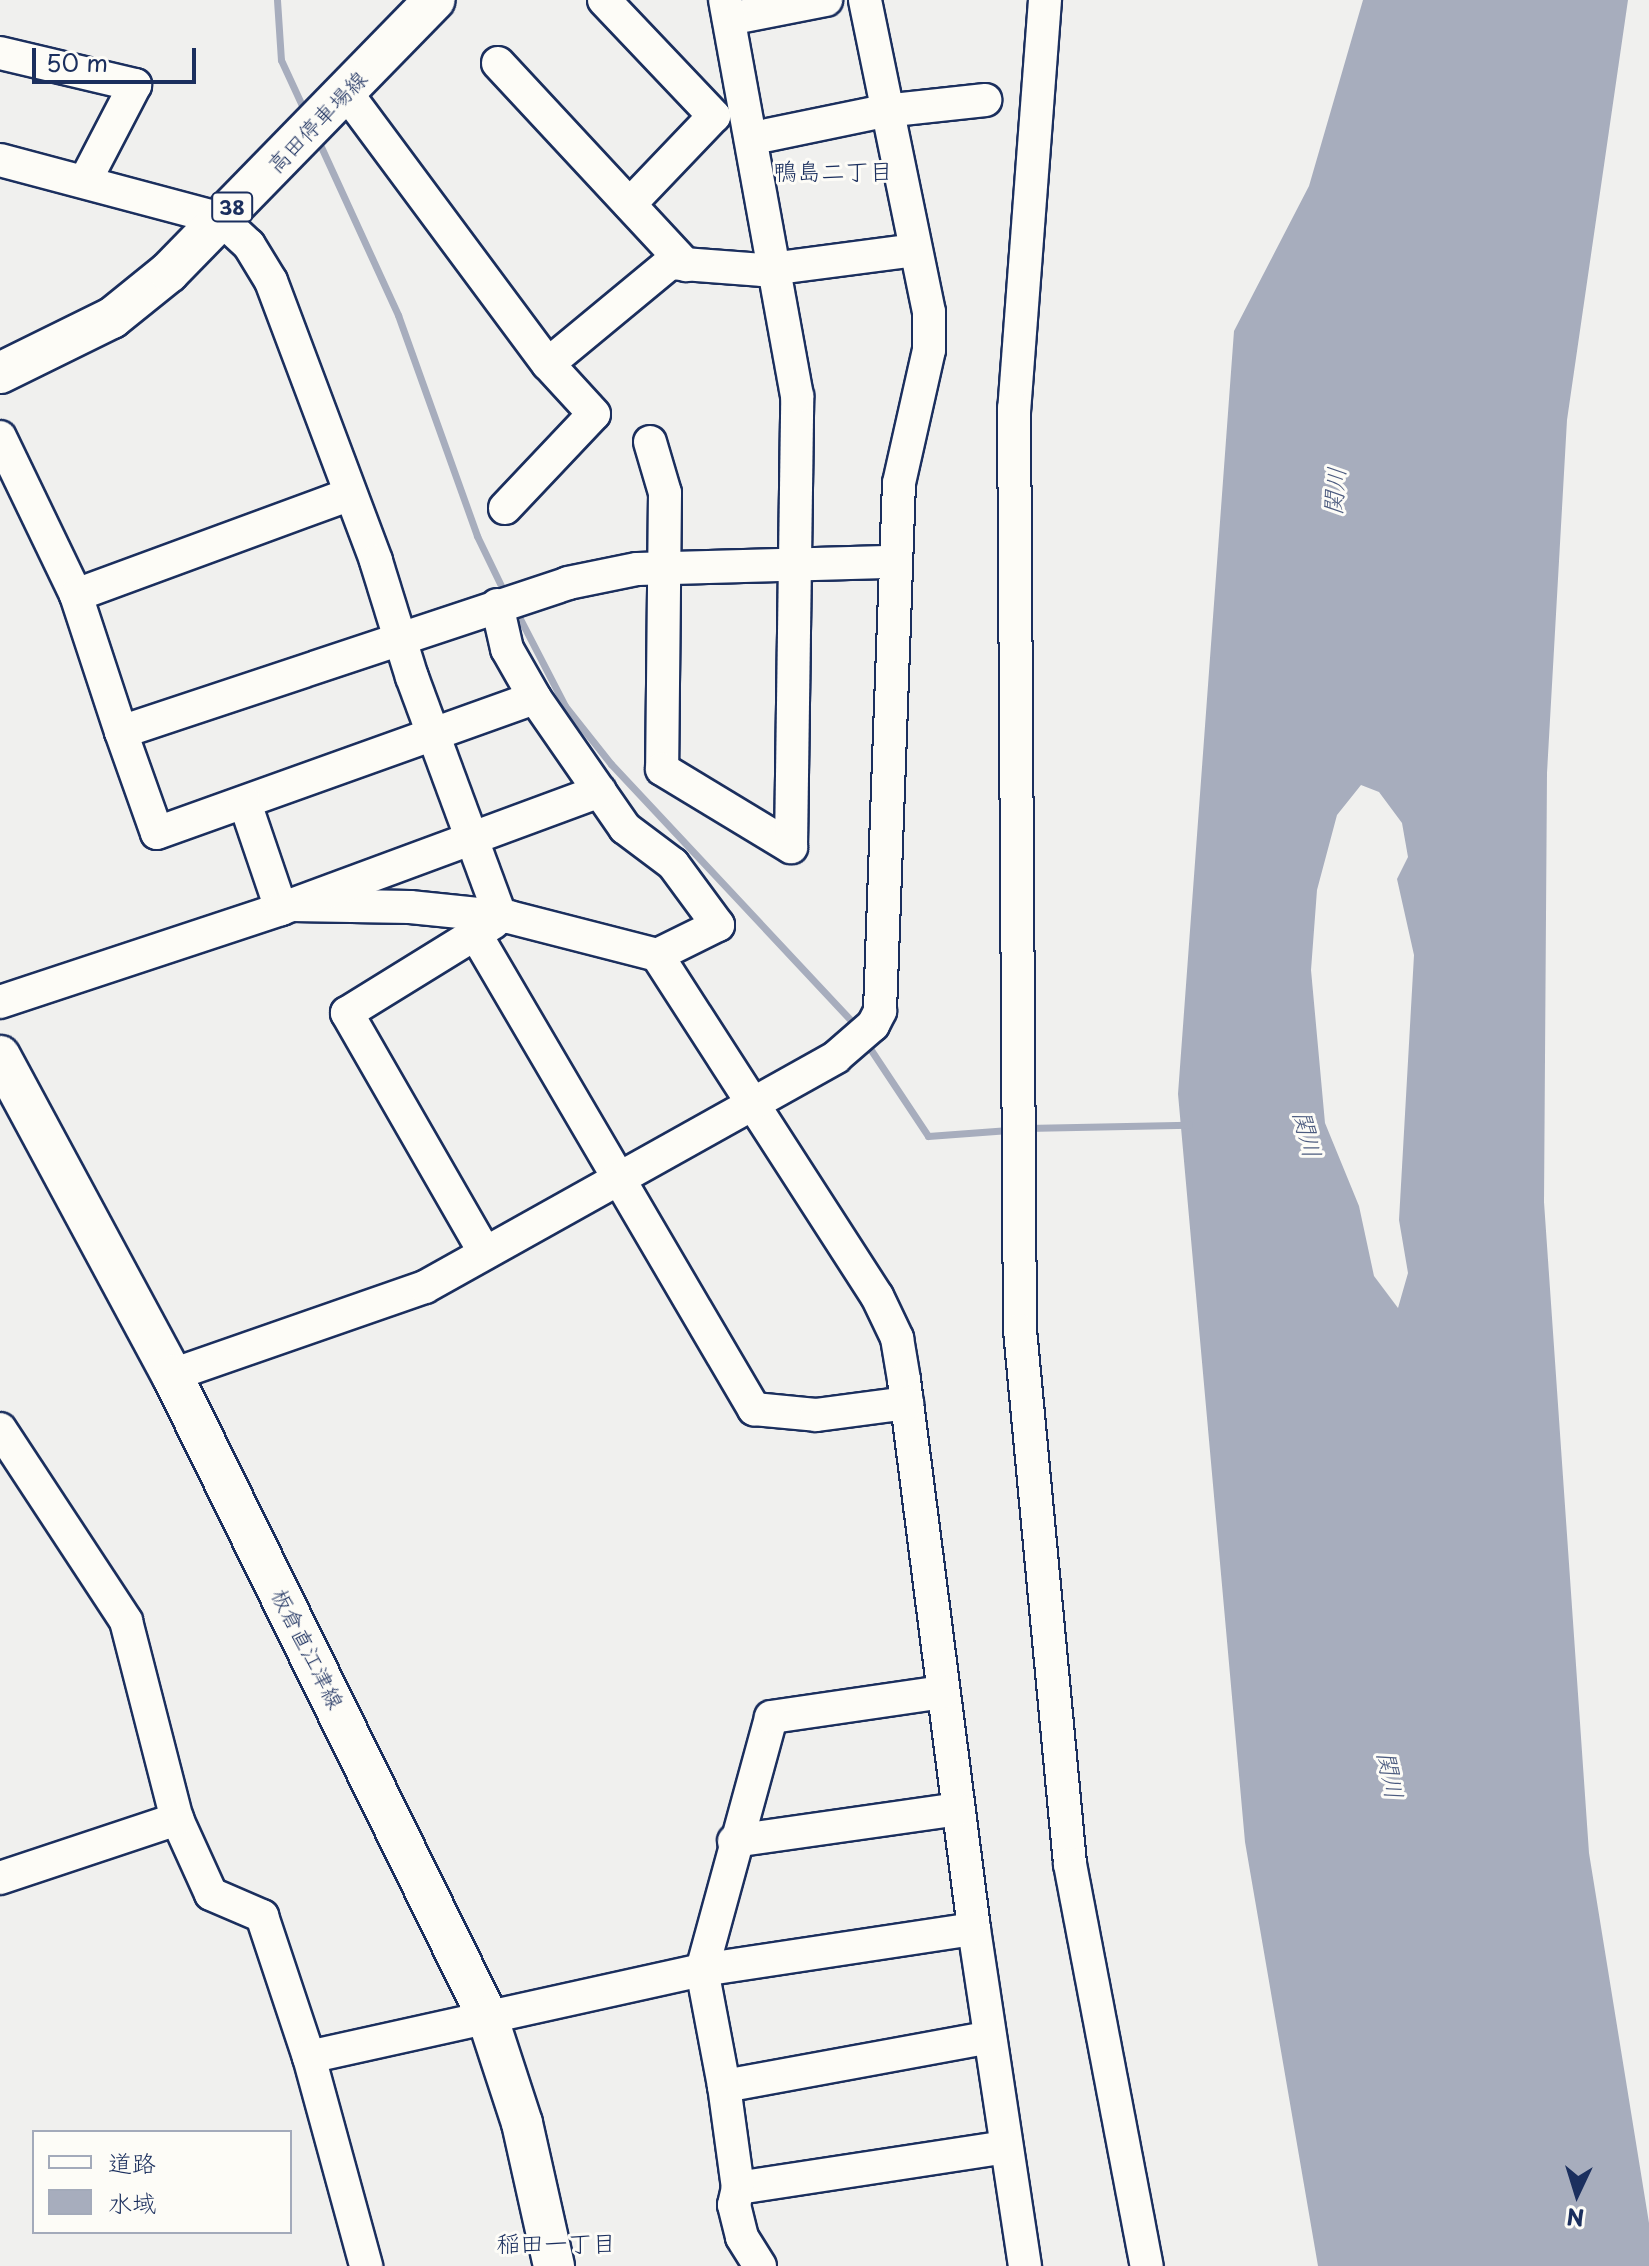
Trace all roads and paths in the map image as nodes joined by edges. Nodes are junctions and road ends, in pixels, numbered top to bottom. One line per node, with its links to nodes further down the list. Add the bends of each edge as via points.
1 (434, 0): 9 (main road, 高田停車場線 / 38)
2 (604, 0): 15 (street, via 714,116)
3 (826, 0): 6 (street)
4 (865, 0): 11 (street)
5 (1045, 0): 66 (street, via 1014,408 1020,1330 1070,1864)
6 (727, 9): 19 (street)
7 (0, 53): 14 (street, via 135,85)
8 (498, 63): 15 (street)
9 (345, 91): 16 (main road, 高田停車場線 / 38); 20 (street)
10 (985, 100): 11 (street)
11 (884, 111): 12 (street); 17 (street)
12 (768, 135)
13 (0, 160): 14 (street)
14 (86, 179): 16 (street)
15 (630, 204): 18 (street)
16 (221, 219): 21 (main road, 高田停車場線 / 38, via 112,318); 24 (street, via 249,245 271,281)
17 (915, 250): 19 (street); 26 (street, via 929,312 929,350 899,483)
18 (686, 265): 19 (street); 20 (street, via 670,263)
19 (773, 269): 27 (street, via 797,396)
20 (548, 364): 25 (street, via 594,414)
21 (0, 373)
22 (0, 437): 29 (street)
23 (650, 442): 28 (street, via 665,493)
24 (348, 495): 29 (street); 31 (street)
25 (505, 508)
26 (895, 562): 27 (street); 43 (street, via 880,1011 869,1031 836,1057)
27 (794, 566): 28 (street); 28 (street, via 791,847 662,769)
28 (666, 569): 30 (street, via 568,583)
29 (76, 595): 33 (street)
30 (497, 605): 31 (street); 32 (street, via 507,649)
31 (402, 635): 33 (street); 34 (street)
32 (535, 698): 34 (street); 35 (street)
33 (121, 732): 36 (street, via 157,833)
34 (433, 737): 36 (street); 37 (street)
35 (600, 791): 37 (street); 40 (street, via 625,828 673,864 718,925)
36 (245, 803): 38 (street)
37 (471, 840): 38 (street); 39 (street)
38 (287, 907): 39 (street); 41 (street)
39 (489, 926): 40 (street); 44 (street); 45 (street, via 347,1013)
40 (657, 955): 43 (street)
41 (0, 1002)
42 (0, 1056): 46 (main road, 板倉直江津線)
43 (753, 1105): 44 (street); 47 (street, via 877,1296 897,1338)
44 (618, 1180): 45 (street); 47 (street, via 754,1409 816,1415)
45 (485, 1253): 46 (street, via 425,1287)
46 (172, 1375): 56 (main road, 板倉直江津線)
47 (907, 1403): 49 (street)
48 (0, 1429): 51 (street, via 126,1621)
49 (943, 1692): 50 (street); 52 (street, via 771,1717)
50 (958, 1809): 52 (street); 54 (street)
51 (177, 1819): 53 (street); 58 (street, via 211,1894 262,1916)
52 (734, 1841): 55 (street)
53 (0, 1878)
54 (974, 1929): 55 (street); 57 (street)
55 (702, 1970): 56 (street); 59 (street)
56 (487, 2016): 58 (street); 63 (main road, 板倉直江津線, via 522,2123)
57 (990, 2037): 59 (street); 60 (street)
58 (309, 2057): 62 (street)
59 (724, 2086): 61 (street)
60 (1006, 2147): 61 (street); 65 (street)
61 (738, 2188): 64 (street, via 734,2205 742,2237)
62 (366, 2266)
63 (554, 2266)
64 (760, 2266)
65 (1022, 2266)
66 (1147, 2266)

